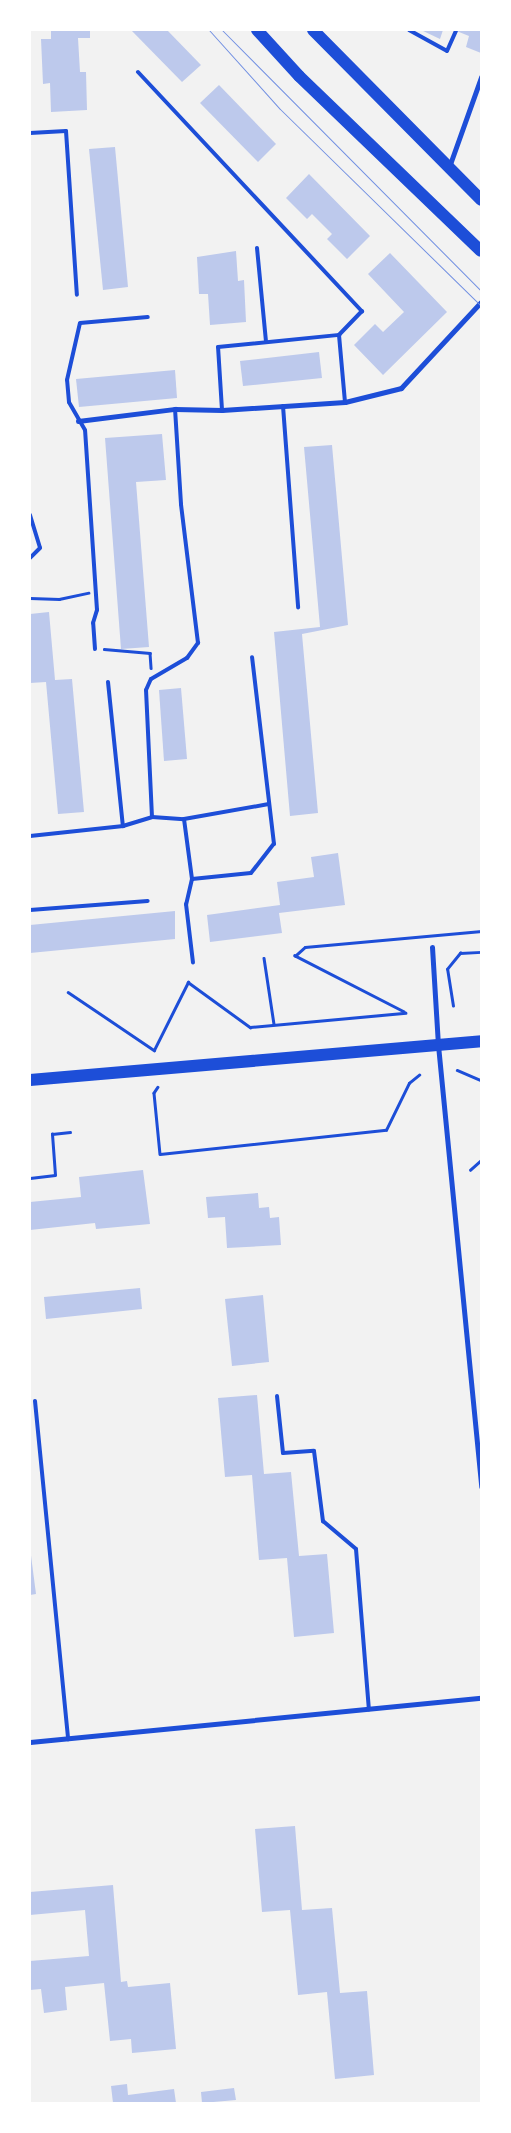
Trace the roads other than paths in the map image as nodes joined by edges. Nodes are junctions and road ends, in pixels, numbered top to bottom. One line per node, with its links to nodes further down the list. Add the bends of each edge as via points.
1 (257, 30): 11 (main road, via 299,76)
2 (313, 30): 8 (main road)
3 (408, 30): 4 (lane, via 447,51)
4 (456, 31)
5 (138, 72): 15 (lane, via 362,310)
6 (481, 77): 8 (street)
7 (30, 133): 12 (lane, via 66,132)
8 (448, 170): 9 (main road)
9 (481, 200)
10 (257, 248): 16 (lane)
11 (481, 251)
12 (77, 295)
13 (481, 302): 17 (street, via 402,388)
14 (148, 317): 21 (lane, via 80,323 67,380 69,402)
15 (339, 335): 16 (lane); 17 (lane)
16 (266, 342): 20 (lane, via 218,347)
17 (345, 402): 18 (street)
18 (283, 406): 20 (street); 24 (lane)
19 (175, 409): 20 (street); 21 (street); 29 (lane, via 181,504 198,643 187,658 152,679 146,690)
20 (222, 410)
21 (78, 421): 25 (lane, via 86,430 96,592)
22 (30, 515): 23 (lane, via 40,548)
23 (30, 558)
24 (298, 607)
25 (95, 648)
26 (252, 657): 28 (lane)
27 (108, 682): 31 (lane)
28 (269, 804): 30 (lane); 33 (lane, via 274,844 251,873)
29 (152, 817): 30 (lane); 31 (lane)
30 (184, 819): 33 (lane)
31 (123, 826): 32 (lane)
32 (30, 836)
33 (192, 879): 37 (lane, via 186,904)
34 (148, 901): 35 (lane)
35 (30, 910)
36 (432, 947): 39 (street)
37 (193, 963)
38 (481, 1042): 39 (main road)
39 (438, 1045): 40 (main road); 43 (street)
40 (30, 1080)
41 (277, 1396): 45 (lane, via 283,1453 314,1451 323,1521 356,1549)
42 (35, 1401): 46 (lane)
43 (481, 1487)
44 (481, 1698): 45 (street)
45 (369, 1710): 46 (street)
46 (68, 1739): 47 (street)
47 (30, 1742)

